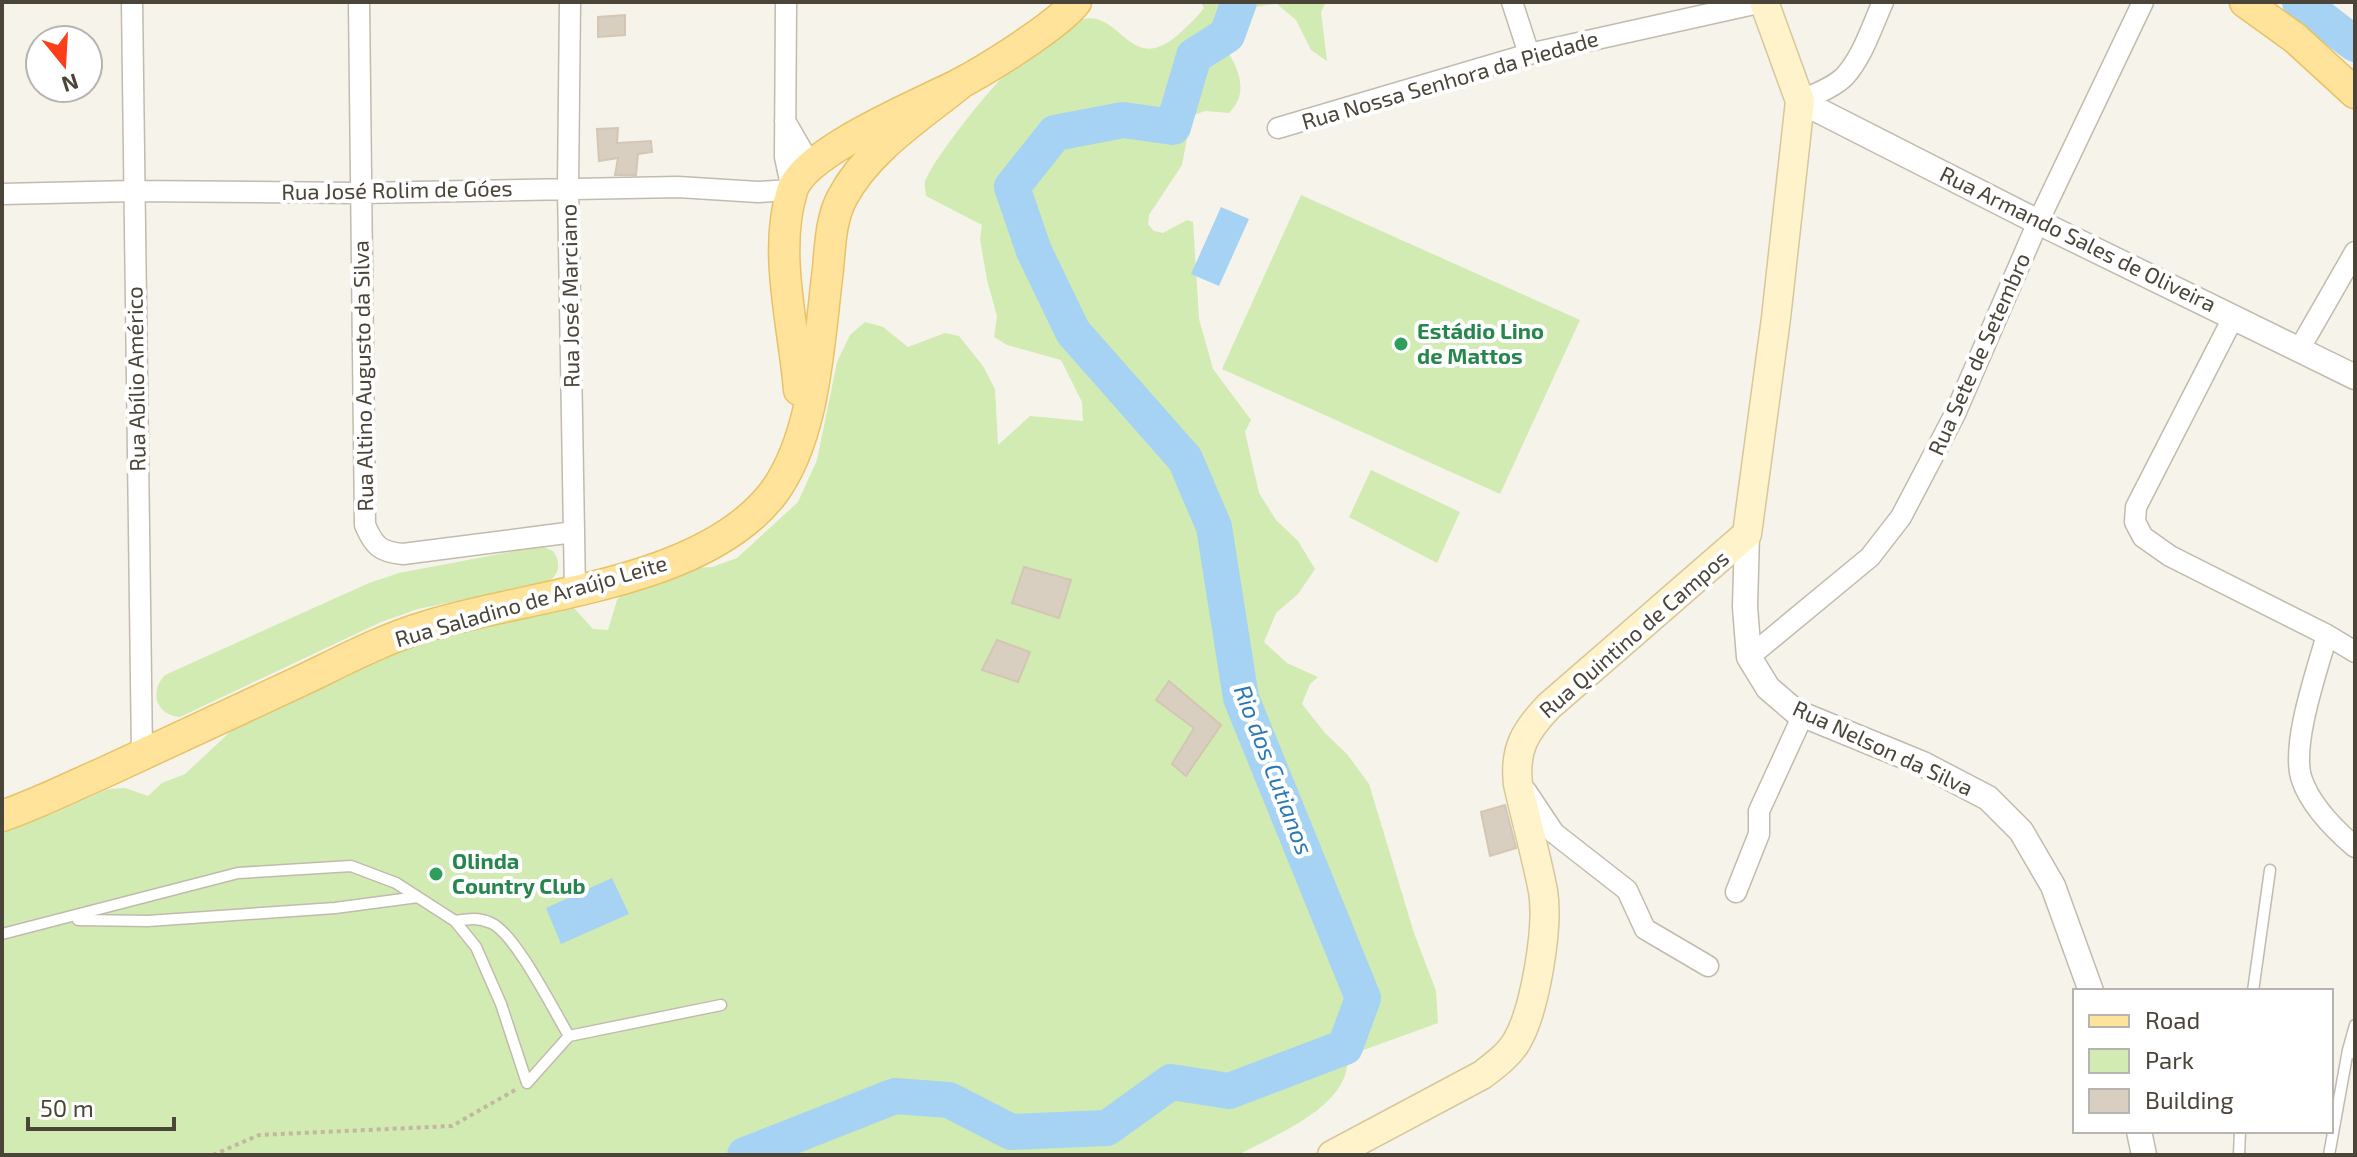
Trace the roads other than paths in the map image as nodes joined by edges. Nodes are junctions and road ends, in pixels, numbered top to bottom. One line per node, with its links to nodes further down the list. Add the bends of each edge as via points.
1 (132, 2): 20 (street, Rua Abílio Américo)
2 (359, 2): 21 (street, Rua Altino Augusto da Silva)
3 (570, 2): 18 (street, Rua José Marciano)
4 (786, 2): 15 (street)
5 (1076, 2): 12 (main road, Rua Saladino de Araújo Leite)
6 (1512, 2): 11 (street)
7 (1764, 2): 11 (street, Rua Nossa Senhora da Piedade); 14 (main road)
8 (1883, 2): 14 (street, via 1845,76)
9 (2143, 2): 24 (street, Rua Sete de Setembro)
10 (2245, 2): 13 (main road, via 2295,38)
11 (1529, 54): 16 (street, Rua Nossa Senhora da Piedade)
12 (960, 84): 17 (main road, Rua Saladino de Araújo Leite, via 889,117); 23 (main road, Rua Saladino de Araújo Leite, via 887,143)
13 (2355, 93)
14 (1800, 101): 24 (street, Rua Armando Sales de Oliveira); 31 (main road, Rua Quintino de Campos)
15 (785, 121): 17 (street); 19 (street)
16 (1278, 128)
17 (811, 166): 19 (main road, Rua Saladino de Araújo Leite); 23 (main road, via 834,173)
18 (568, 187): 19 (street, Rua José Rolim de Góes); 21 (street, Rua José Rolim de Góes); 30 (street, Rua José Marciano)
19 (792, 190): 23 (main road, via 814,203); 29 (main road, Rua Saladino de Araújo Leite, via 784,258)
20 (133, 191): 21 (street, Rua José Rolim de Góes); 22 (street, Rua José Rolim de Góes); 37 (street, Rua Abílio Américo)
21 (360, 193): 30 (street, Rua Altino Augusto da Silva, via 365,525 372,542 383,552 403,554)
22 (2, 194)
23 (842, 198): 29 (main road, Rua Saladino de Araújo Leite)
24 (2038, 222): 26 (street, Rua Armando Sales de Oliveira); 35 (street, Rua Sete de Setembro, via 1955,414 1901,517 1870,557)
25 (2355, 252): 27 (street)
26 (2234, 316): 27 (street, Rua Armando Sales de Oliveira); 33 (street, via 2136,507 2135,522 2143,537 2170,556)
27 (2300, 348): 28 (street, Rua Armando Sales de Oliveira)
28 (2355, 377)
29 (802, 438): 32 (main road, Rua Saladino de Araújo Leite, via 770,497 743,523 672,562)
30 (574, 532): 32 (street, Rua José Marciano)
31 (1747, 534): 35 (street, Rua Nelson da Silva); 38 (main road, Rua Quintino de Campos, via 1549,706 1525,733)
32 (575, 591): 37 (main road, Rua Saladino de Araújo Leite, via 423,627)
33 (2327, 635): 34 (street); 40 (street, via 2299,751 2301,779 2316,807)
34 (2355, 652)
35 (1749, 657): 36 (street, Rua Nelson da Silva, via 1768,688)
36 (1803, 715): 42 (street, via 1759,811 1759,834); 48 (street, Rua Nelson da Silva, via 1923,764 1988,798 2021,831 2053,886)
37 (142, 755): 39 (main road, Rua Saladino de Araújo Leite)
38 (1516, 769): 47 (street, via 1554,833 1627,890 1645,929); 56 (main road, Rua Quintino de Campos, via 1545,921 1532,996 1517,1040 1482,1075)
39 (2, 816)
40 (2355, 847)
41 (2270, 870): 49 (lane)
42 (1736, 892)
43 (418, 897): 44 (lane, via 148,921); 44 (lane, via 351,866 238,873); 45 (lane)
44 (64, 919): 46 (lane)
45 (455, 921): 52 (lane, via 475,917 509,937); 52 (lane, via 476,947 527,1083)
46 (2, 934)
47 (1708, 966)
48 (2090, 989)
49 (2253, 989)
50 (721, 1005): 52 (lane)
51 (2355, 1025): 53 (lane)
52 (569, 1036)
53 (2352, 1052): 59 (lane)
54 (2139, 1133): 57 (street)
55 (2240, 1133): 58 (lane)
56 (1332, 1155)
57 (2144, 1155)
58 (2239, 1155)
59 (2329, 1155)

